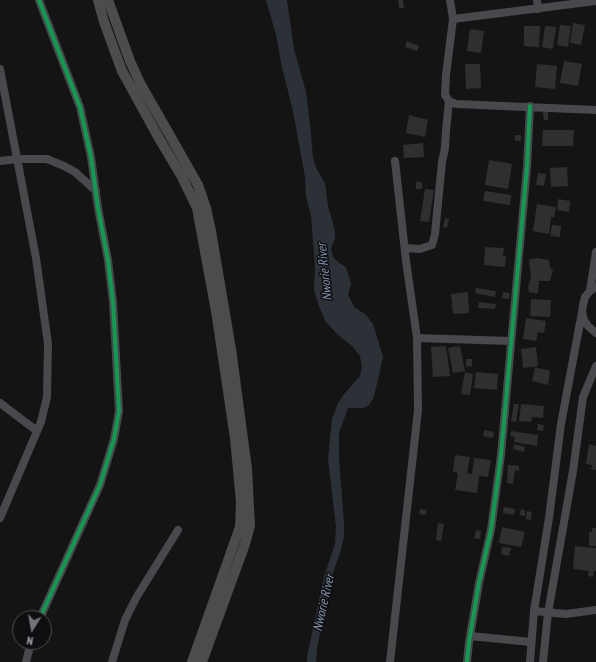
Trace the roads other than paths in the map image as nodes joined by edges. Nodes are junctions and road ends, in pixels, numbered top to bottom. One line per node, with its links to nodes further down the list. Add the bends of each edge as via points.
1 (39, 0): 16 (street, via 80,108)
2 (98, 0): 38 (main road, via 122,71 197,208 216,310 235,438 241,502 240,527)
3 (108, 0): 39 (main road, via 140,83 198,185 211,231 231,349 247,469 250,526)
4 (450, 0): 8 (street)
5 (537, 0): 7 (street)
6 (596, 1): 7 (street)
7 (538, 9): 8 (street)
8 (453, 19): 10 (street, via 445,88 445,95)
9 (0, 69): 13 (street)
10 (449, 101): 11 (street, via 456,104); 17 (street, via 446,148 432,245)
11 (530, 106): 12 (street); 23 (street)
12 (596, 110)
13 (17, 159): 14 (street); 16 (street, via 46,159 64,166 75,172); 26 (street, via 36,258 48,344 47,398)
14 (0, 160)
15 (395, 160): 17 (street)
16 (96, 191): 29 (street, via 113,302 119,411 114,439 100,485)
17 (405, 248): 22 (street)
18 (596, 252): 19 (street)
19 (593, 289): 20 (street, via 585,297)
20 (582, 312): 21 (street, via 584,320); 31 (street, via 561,424)
21 (596, 333)
22 (417, 338): 23 (street); 40 (street, via 418,410)
23 (511, 341): 33 (street, via 501,455)
24 (596, 366): 32 (street, via 584,397)
25 (0, 403): 26 (street)
26 (37, 430): 27 (street)
27 (0, 518)
28 (178, 530): 37 (street, via 125,620)
29 (44, 610)
30 (596, 610): 32 (street, via 566,614)
31 (534, 611): 32 (street); 34 (street)
32 (548, 613): 43 (street)
33 (470, 636): 34 (street); 41 (street)
34 (531, 642): 42 (street)
35 (29, 650): 36 (street)
36 (26, 662)
37 (112, 662)
38 (192, 662)
39 (202, 662)
40 (390, 662)
41 (467, 662)
42 (530, 662)
43 (543, 662)

